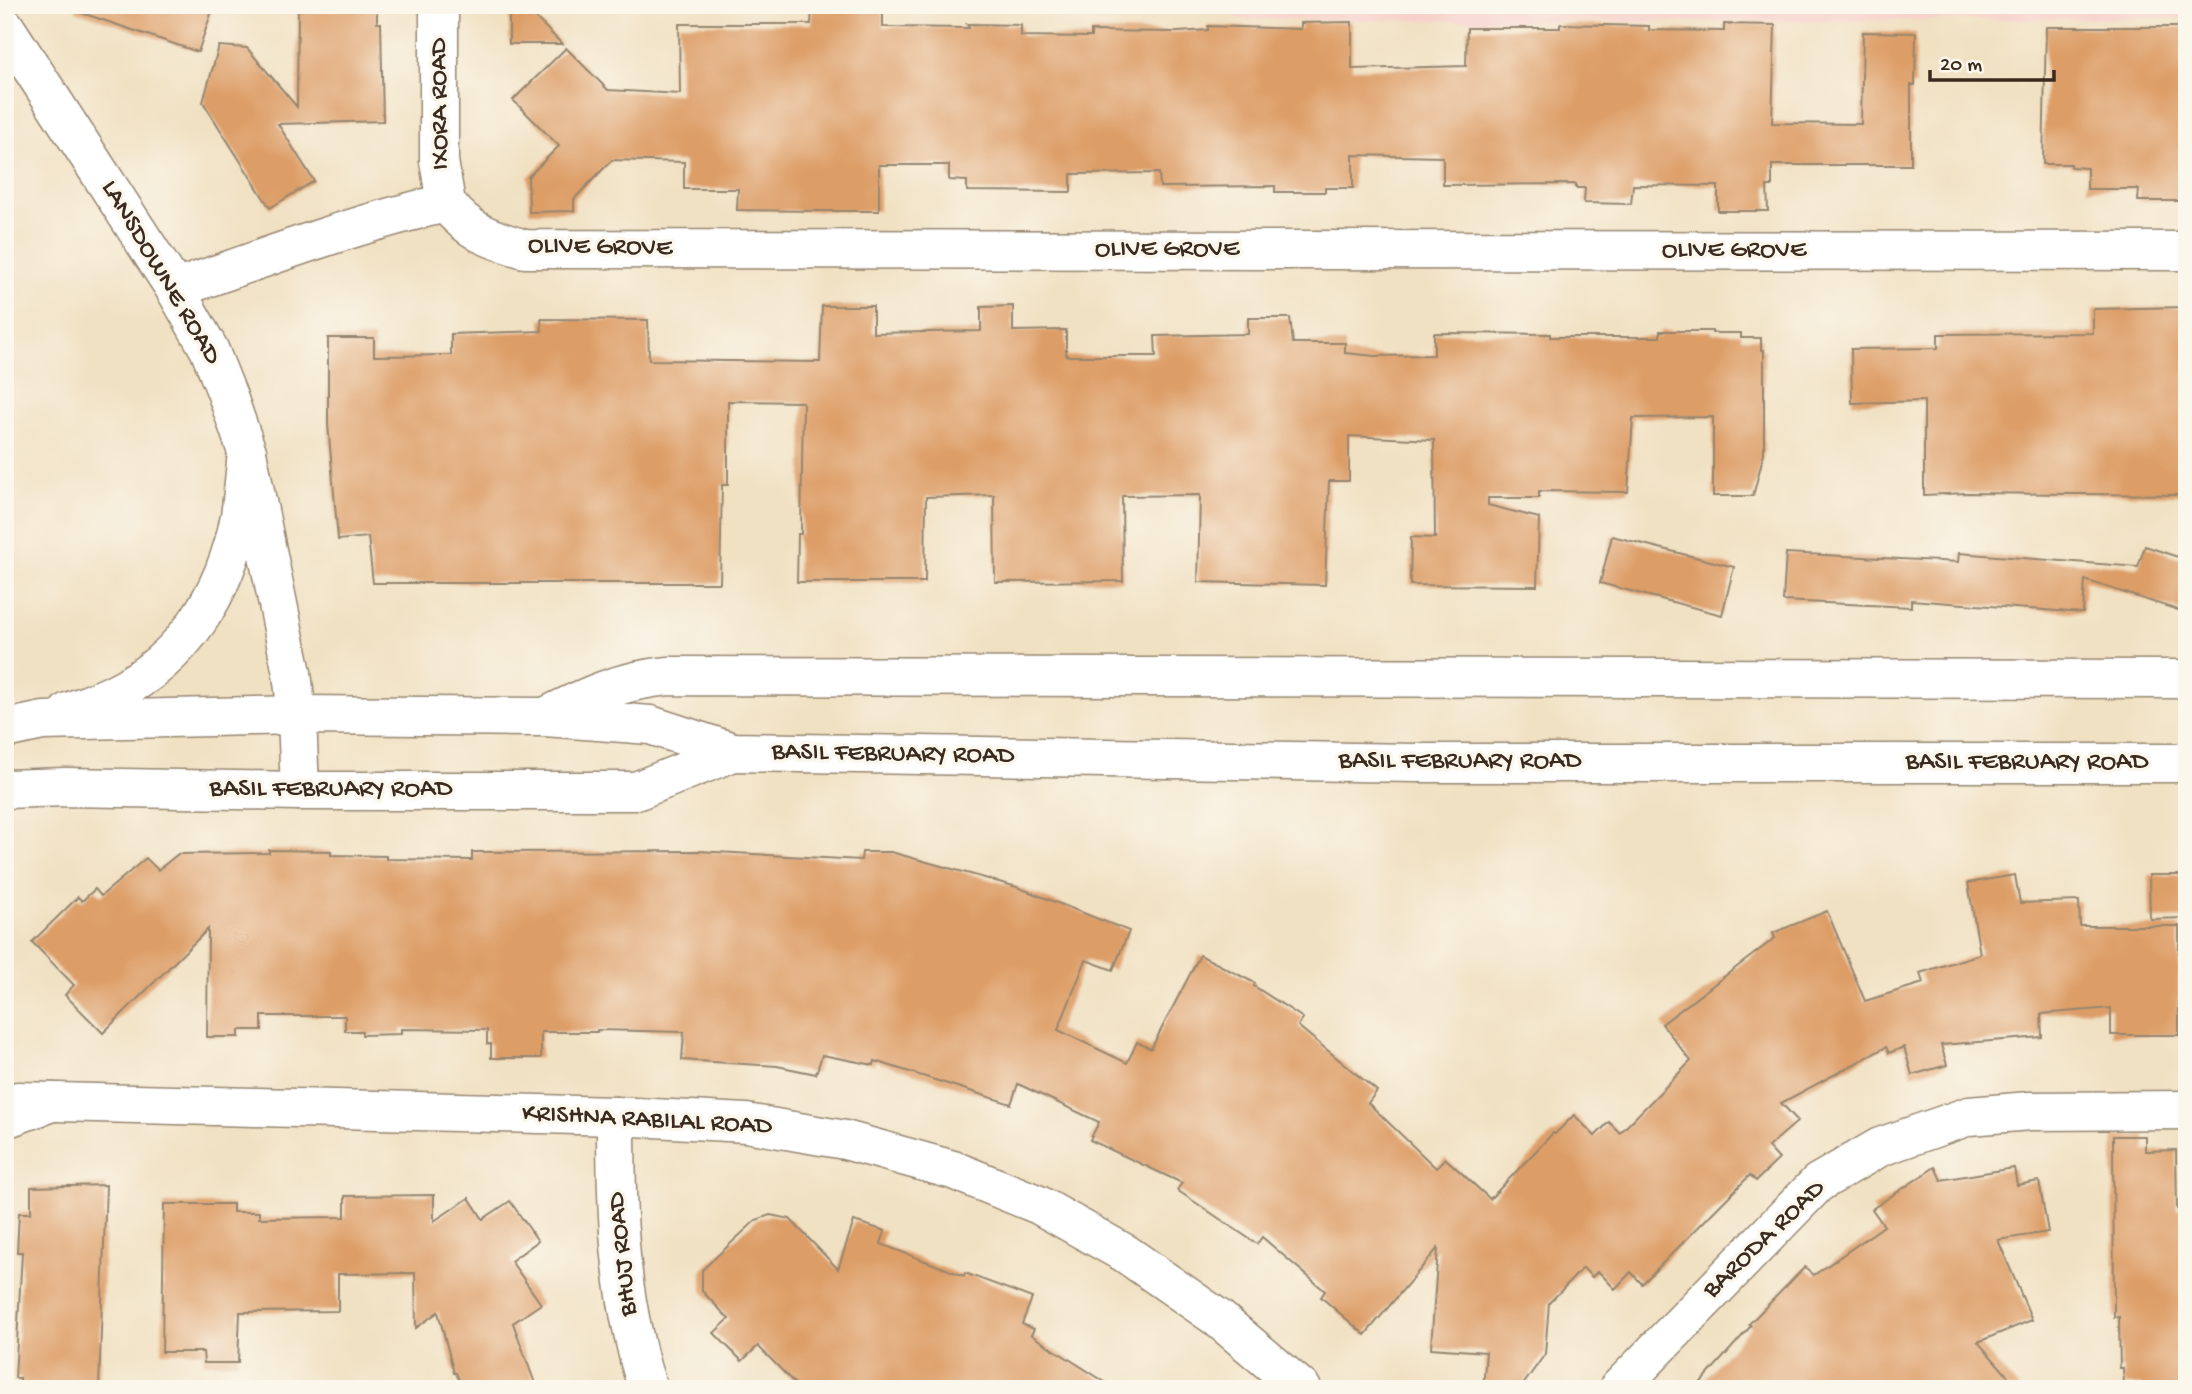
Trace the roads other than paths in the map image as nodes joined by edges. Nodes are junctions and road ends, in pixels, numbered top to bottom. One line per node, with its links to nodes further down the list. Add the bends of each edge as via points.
1 (439, 5): 3 (street, IXORA ROAD, via 439,161)
2 (5, 27): 5 (street, LANSDOWNE ROAD)
3 (446, 204): 4 (street, OLIVE GROVE, via 459,220 487,238 524,248); 5 (street, via 342,231)
4 (2187, 251)
5 (175, 289): 6 (street, LANSDOWNE ROAD, via 209,349)
6 (247, 452): 8 (street, LANSDOWNE ROAD); 10 (street, via 240,517 229,559 202,617 178,648 149,672 114,694)
7 (2187, 679): 9 (street, via 669,676 640,678 597,691)
8 (297, 715): 9 (street, BASIL FEBRUARY ROAD); 10 (street, BASIL FEBRUARY ROAD); 16 (street, LANSDOWNE ROAD)
9 (545, 718): 12 (street, BASIL FEBRUARY ROAD, via 650,725)
10 (43, 721): 11 (street, BASIL FEBRUARY ROAD)
11 (5, 729)
12 (733, 752): 13 (street, BASIL FEBRUARY ROAD, via 1416,763); 16 (street, BASIL FEBRUARY ROAD, via 636,791)
13 (2187, 763)
14 (66, 787): 15 (street, BASIL FEBRUARY ROAD); 16 (street, BASIL FEBRUARY ROAD); 17 (street)
15 (5, 789)
16 (300, 791)
17 (5, 814)
18 (5, 1100): 19 (street, KRISHNA RABILAL ROAD)
19 (52, 1102): 21 (street, KRISHNA RABILAL ROAD); 22 (street)
20 (2187, 1110): 25 (street, BARODA ROAD, via 1969,1116 1880,1147 1818,1183)
21 (616, 1116): 23 (street, BHUJ ROAD, via 617,1209 626,1304); 24 (street, KRISHNA RABILAL ROAD, via 746,1123 845,1140 953,1170 1039,1205 1126,1254 1218,1318)
22 (5, 1119)
23 (649, 1389)
24 (1302, 1389)
25 (1618, 1389)

